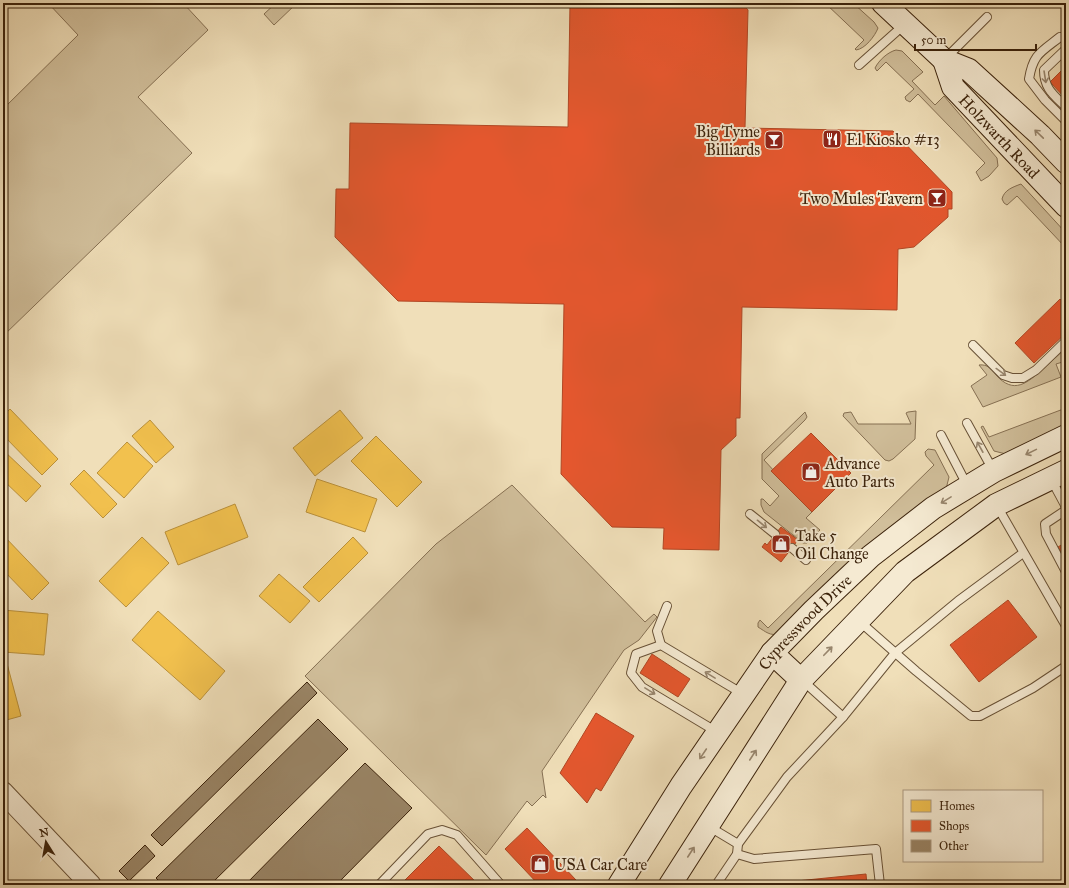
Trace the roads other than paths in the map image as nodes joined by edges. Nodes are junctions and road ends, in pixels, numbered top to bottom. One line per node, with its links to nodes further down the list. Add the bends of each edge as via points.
1 (883, 3): 3 (main road, Holzwarth Road)
2 (987, 17): 6 (lane)
3 (905, 24): 6 (main road, Holzwarth Road); 7 (lane)
4 (1060, 37): 9 (lane, via 1037,55 1029,79)
5 (1066, 49): 8 (lane, one-way to 8, via 1044,70 1044,81)
6 (944, 60): 10 (main road, Holzwarth Road, one-way to 6, via 969,70); 11 (main road, Holzwarth Road, via 953,87)
7 (859, 65)
8 (1066, 107)
9 (1066, 121)
10 (1066, 162)
11 (1066, 206)
12 (1066, 341): 13 (lane, one-way to 12, via 1003,375 1023,378 1036,370)
13 (974, 345)
14 (967, 423): 17 (lane, one-way to 14)
15 (941, 435): 19 (lane)
16 (1066, 436): 17 (main road, Cypresswood Drive, one-way to 17)
17 (994, 471): 19 (main road, Cypresswood Drive)
18 (1058, 475): 20 (main road); 21 (lane)
19 (968, 486): 34 (main road, Cypresswood Drive, one-way to 34, via 933,508 871,556)
20 (996, 505): 25 (lane); 31 (main road, via 905,572)
21 (1066, 508): 27 (lane, via 1045,524 1046,534)
22 (750, 514): 23 (lane, one-way to 23)
23 (775, 534)
24 (792, 548): 26 (lane)
25 (1023, 553): 30 (lane); 35 (lane, via 958,601)
26 (806, 560)
27 (1066, 572)
28 (667, 606): 33 (lane, via 657,631)
29 (1066, 609): 30 (lane)
30 (1058, 613): 32 (lane)
31 (858, 621): 35 (lane); 37 (main road, one-way to 31)
32 (1066, 626)
33 (661, 645): 38 (lane, one-way to 33); 40 (lane, one-way to 40, via 636,654 631,673 642,687)
34 (772, 653): 37 (main road); 38 (main road, Cypresswood Drive)
35 (895, 653): 36 (lane, via 970,716 986,713 1033,688); 39 (lane)
36 (1066, 666)
37 (801, 680): 39 (lane); 42 (main road, one-way to 37)
38 (744, 695): 40 (main road, Cypresswood Drive)
39 (843, 716): 43 (lane, via 787,777)
40 (718, 732): 48 (main road, Cypresswood Drive, one-way to 48)
41 (3, 792): 45 (street)
42 (708, 826): 43 (lane); 49 (main road, one-way to 42)
43 (738, 844): 44 (lane)
44 (737, 854): 50 (lane); 51 (lane, via 754,859 876,849)
45 (91, 885)
46 (379, 885): 47 (lane, via 428,834 442,830 457,835)
47 (501, 885)
48 (619, 885)
49 (670, 885)
50 (716, 885)
51 (880, 885)

